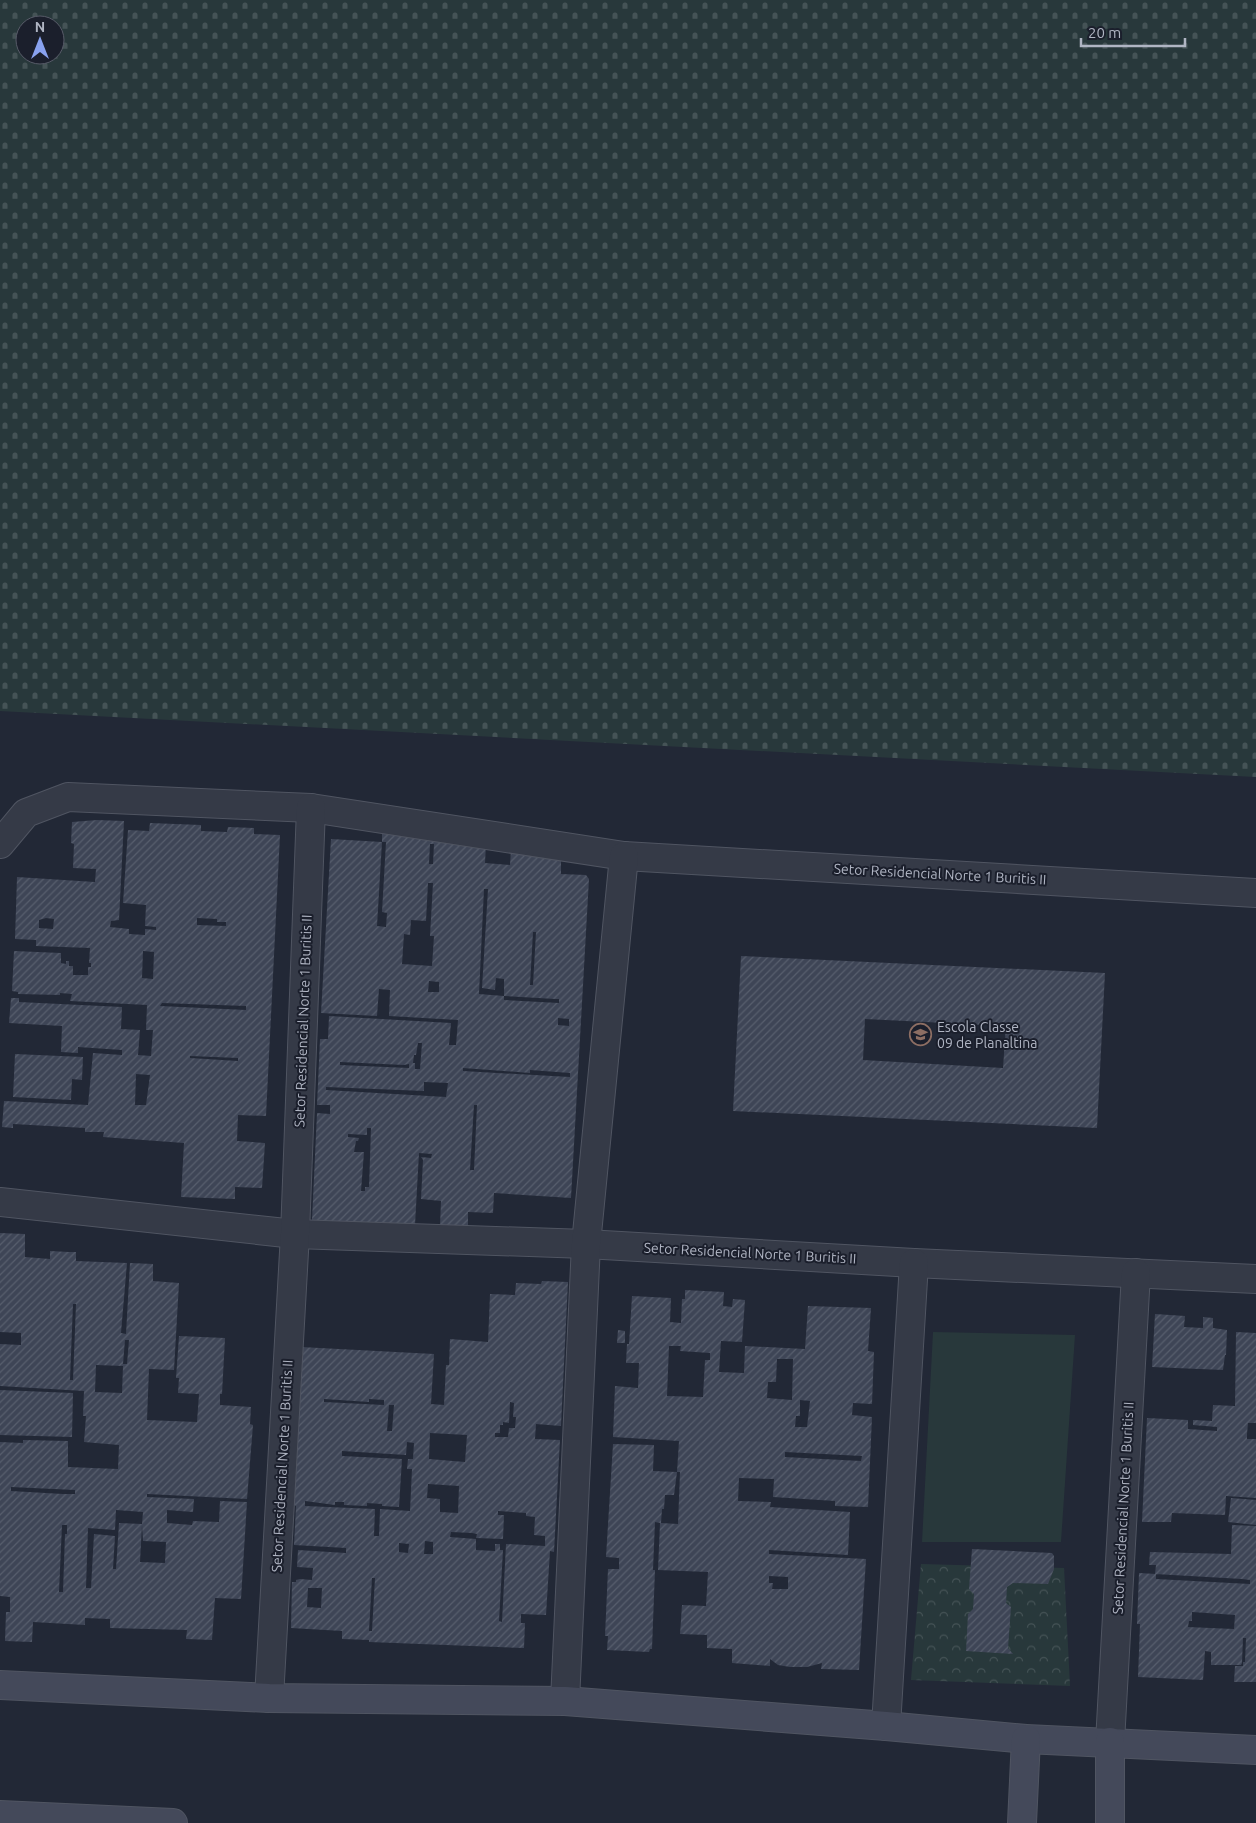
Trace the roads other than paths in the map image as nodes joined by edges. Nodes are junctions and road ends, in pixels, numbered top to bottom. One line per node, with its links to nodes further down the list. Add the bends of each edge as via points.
1 (311, 808): 2 (street, Setor Residencial Norte 1 Buritis II, via 68,797 26,814); 3 (street, Setor Residencial Norte 1 Buritis II); 6 (street, Setor Residencial Norte 1 Buritis II)
2 (0, 844)
3 (624, 856): 4 (street, Setor Residencial Norte 1 Buritis II); 7 (street)
4 (1256, 893)
5 (0, 1202): 6 (street, Setor Residencial Norte 1 Buritis II)
6 (295, 1234): 7 (street, Setor Residencial Norte 1 Buritis II); 12 (street, Setor Residencial Norte 1 Buritis II)
7 (586, 1244): 8 (street, Setor Residencial Norte 1 Buritis II); 13 (street)
8 (914, 1262): 9 (street, Setor Residencial Norte 1 Buritis II); 14 (street)
9 (1136, 1273): 10 (street, Setor Residencial Norte 1 Buritis II); 16 (street, Setor Residencial Norte 1 Buritis II)
10 (1256, 1279)
11 (0, 1685): 12 (street)
12 (269, 1698): 13 (street)
13 (565, 1701): 14 (street)
14 (886, 1726): 15 (street)
15 (1026, 1739): 16 (street); 20 (street)
16 (1110, 1742): 17 (street); 21 (street)
17 (1256, 1750)
18 (0, 1815): 19 (street)
19 (173, 1823)
20 (1022, 1823)
21 (1110, 1823)

